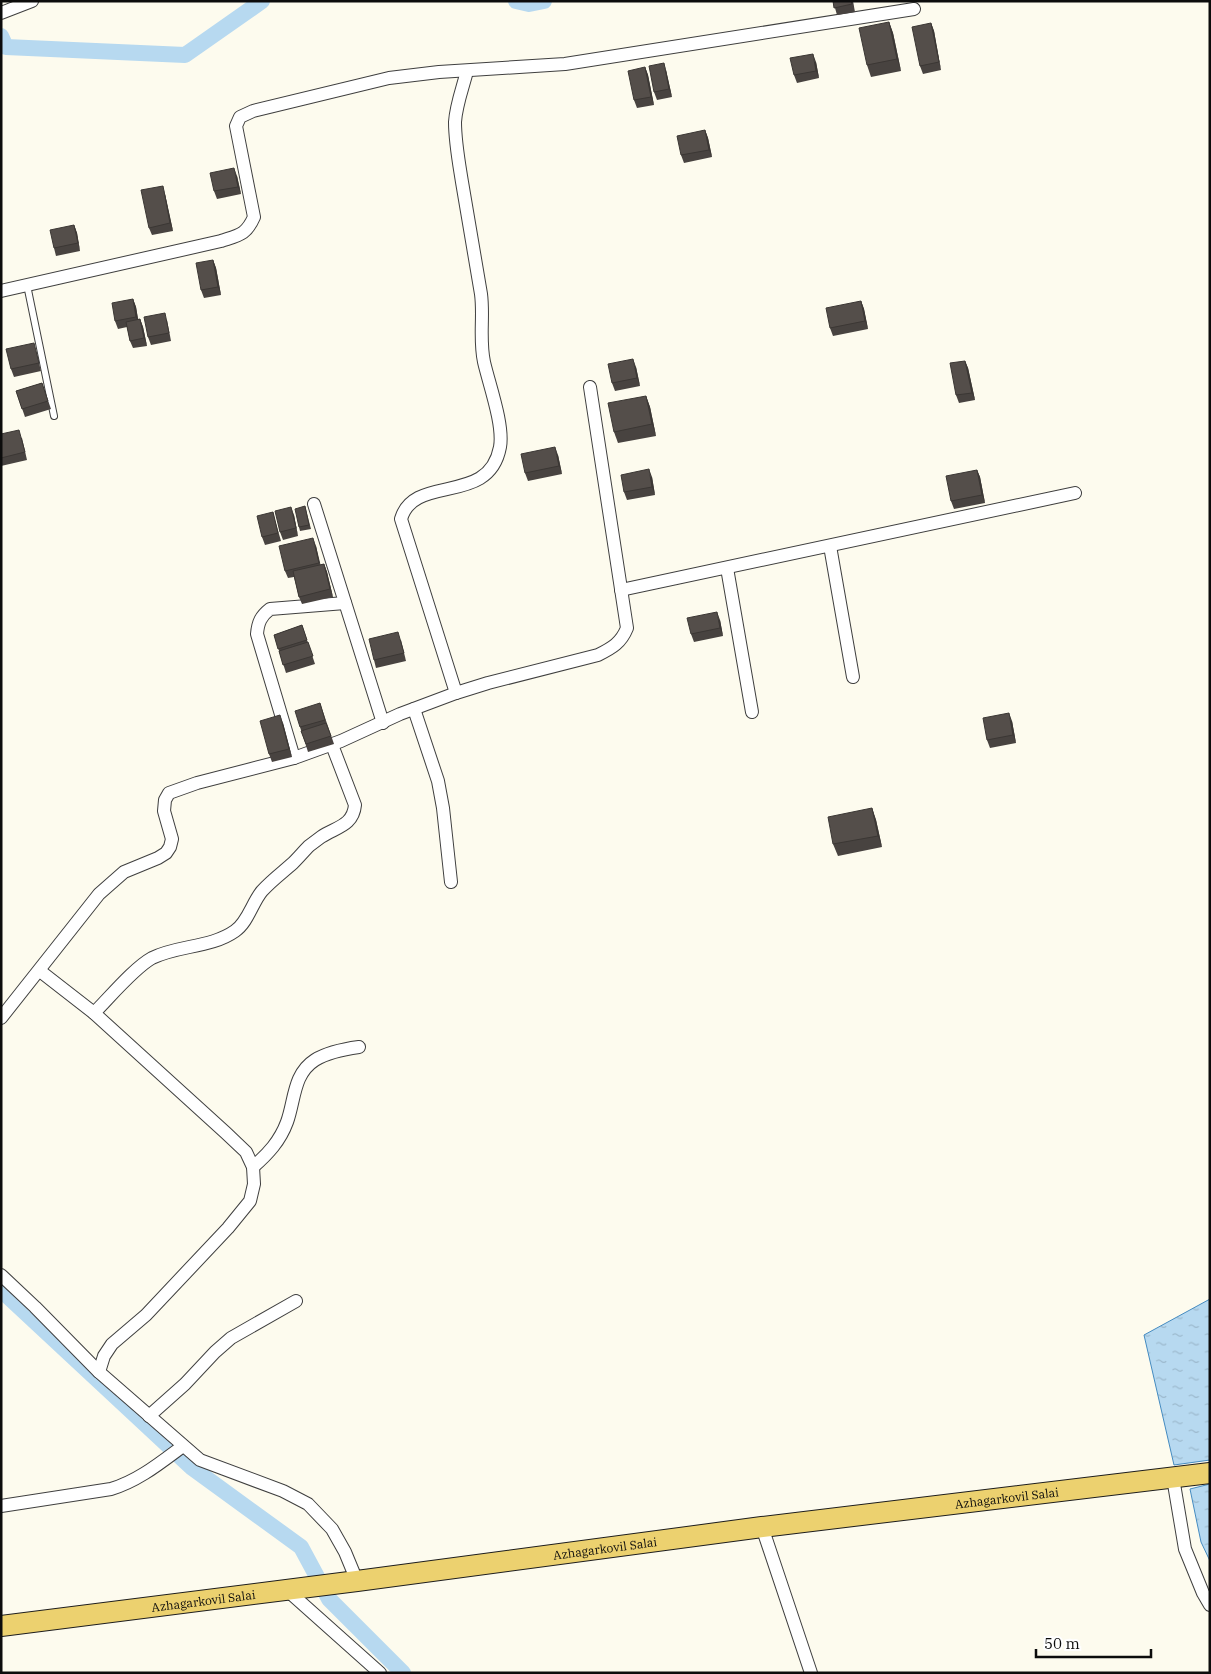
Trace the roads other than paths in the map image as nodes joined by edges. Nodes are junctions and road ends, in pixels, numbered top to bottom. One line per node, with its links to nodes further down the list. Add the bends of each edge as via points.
1 (32, 1): 3 (street)
2 (914, 9): 4 (street, via 565,64)
3 (1, 12)
4 (467, 71): 5 (street, via 389,78 253,111 240,117 236,126 254,218 249,229 221,241); 16 (street, via 455,123 458,156 483,311 484,361 501,444 496,462 487,473 470,484 428,493 414,500 404,509 402,519)
5 (26, 285): 6 (street); 8 (lane)
6 (1, 292)
7 (590, 387): 13 (street)
8 (54, 416)
9 (1075, 493): 11 (street)
10 (314, 504): 14 (street)
11 (830, 546): 12 (street); 15 (street)
12 (726, 568): 13 (street); 18 (street)
13 (621, 590): 16 (street, via 627,628 613,648 598,655)
14 (345, 603): 19 (street); 21 (street, via 270,609 258,624 257,634)
15 (853, 677)
16 (456, 692): 17 (street)
17 (414, 709): 19 (street); 22 (street, via 438,781)
18 (752, 712)
19 (382, 723): 20 (street)
20 (332, 745): 21 (street); 24 (street, via 355,805 350,819 307,848 262,891 237,930 224,938 151,959)
21 (294, 758): 23 (street, via 169,793 164,810 172,839 166,854 124,872 99,894)
22 (450, 882)
23 (40, 971): 24 (street); 25 (street)
24 (94, 1012): 27 (street, via 246,1152)
25 (1, 1018)
26 (358, 1046): 27 (street, via 334,1051 314,1061 301,1074 277,1142)
27 (252, 1167): 30 (street, via 254,1184 250,1200 146,1315 112,1344)
28 (1, 1275): 30 (street)
29 (296, 1301): 31 (street, via 231,1338)
30 (99, 1372): 31 (street)
31 (149, 1416): 32 (street)
32 (180, 1447): 35 (street, via 137,1478 111,1489); 37 (street, via 200,1460 308,1504 332,1529)
33 (1210, 1473): 34 (main road, Azhagarkovil Salai)
34 (1173, 1478): 36 (main road, Azhagarkovil Salai); 39 (street, via 1185,1549)
35 (1, 1506)
36 (762, 1527): 37 (main road, Azhagarkovil Salai); 42 (street)
37 (357, 1581): 38 (main road, Azhagarkovil Salai)
38 (287, 1590): 40 (main road, Azhagarkovil Salai); 41 (street)
39 (1210, 1605)
40 (1, 1626)
41 (380, 1673)
42 (811, 1673)

